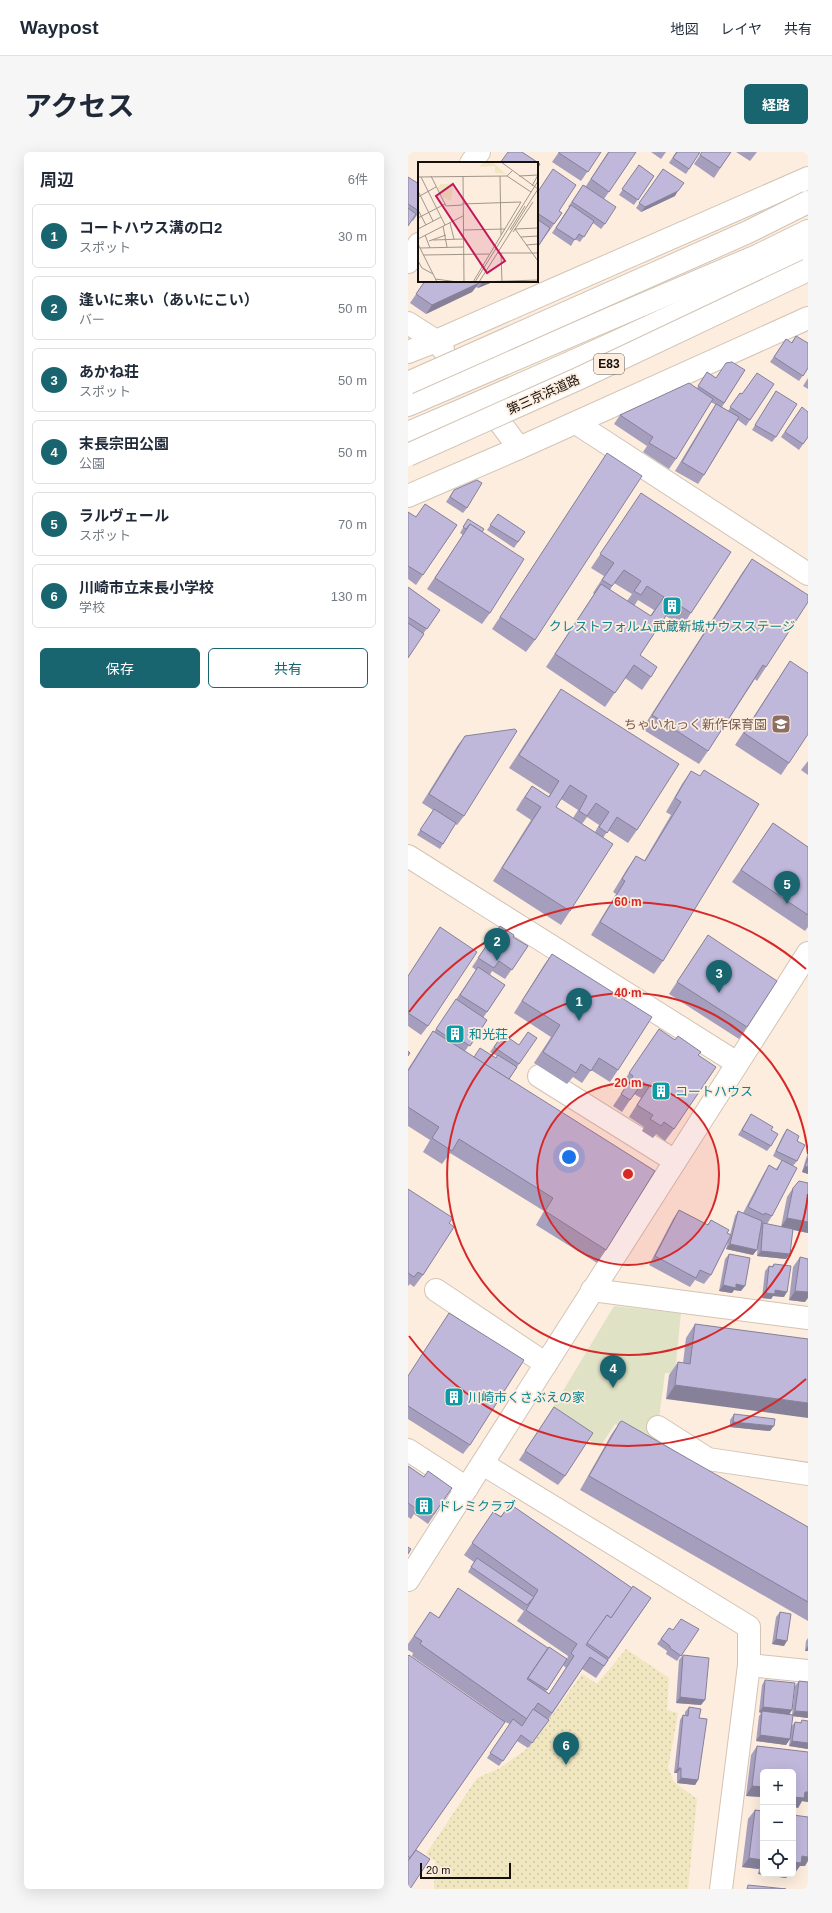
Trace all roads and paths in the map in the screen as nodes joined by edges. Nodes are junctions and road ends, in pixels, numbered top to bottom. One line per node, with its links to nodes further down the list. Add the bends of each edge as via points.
1 (478, 152): 2 (main road)
2 (472, 162)
3 (808, 178): 12 (main road)
4 (808, 202): 15 (main road, bridge, via 748,232)
5 (808, 231): 14 (main road, via 759,255)
6 (418, 246): 8 (main road)
7 (808, 251): 16 (main road)
8 (408, 262)
9 (808, 270): 21 (main road, 第三京浜道路 / E83, bridge, via 580,378)
10 (808, 318): 18 (main road)
11 (408, 323): 12 (main road)
12 (436, 341): 13 (main road); 14 (main road)
13 (408, 352)
14 (466, 379): 16 (main road); 17 (main road)
15 (408, 383)
16 (484, 401): 19 (main road); 20 (main road)
17 (408, 405)
18 (576, 423): 20 (main road); 23 (main road)
19 (408, 433)
20 (519, 448): 22 (main road)
21 (408, 455)
22 (408, 496)
23 (808, 574)
24 (408, 856): 26 (main road)
25 (808, 953): 26 (main road)
26 (737, 1063): 28 (main road)
27 (539, 1076): 28 (main road)
28 (675, 1161): 30 (main road)
29 (436, 1290): 32 (main road)
30 (592, 1290): 31 (main road); 32 (main road)
31 (808, 1318)
32 (546, 1364): 35 (main road)
33 (658, 1427): 36 (main road, via 708,1459)
34 (408, 1450): 37 (main road)
35 (483, 1464): 37 (main road); 39 (main road, via 749,1627)
36 (808, 1474)
37 (468, 1488): 38 (main road)
38 (408, 1580)
39 (750, 1665): 40 (main road); 41 (main road)
40 (808, 1671)
41 (721, 1889)

